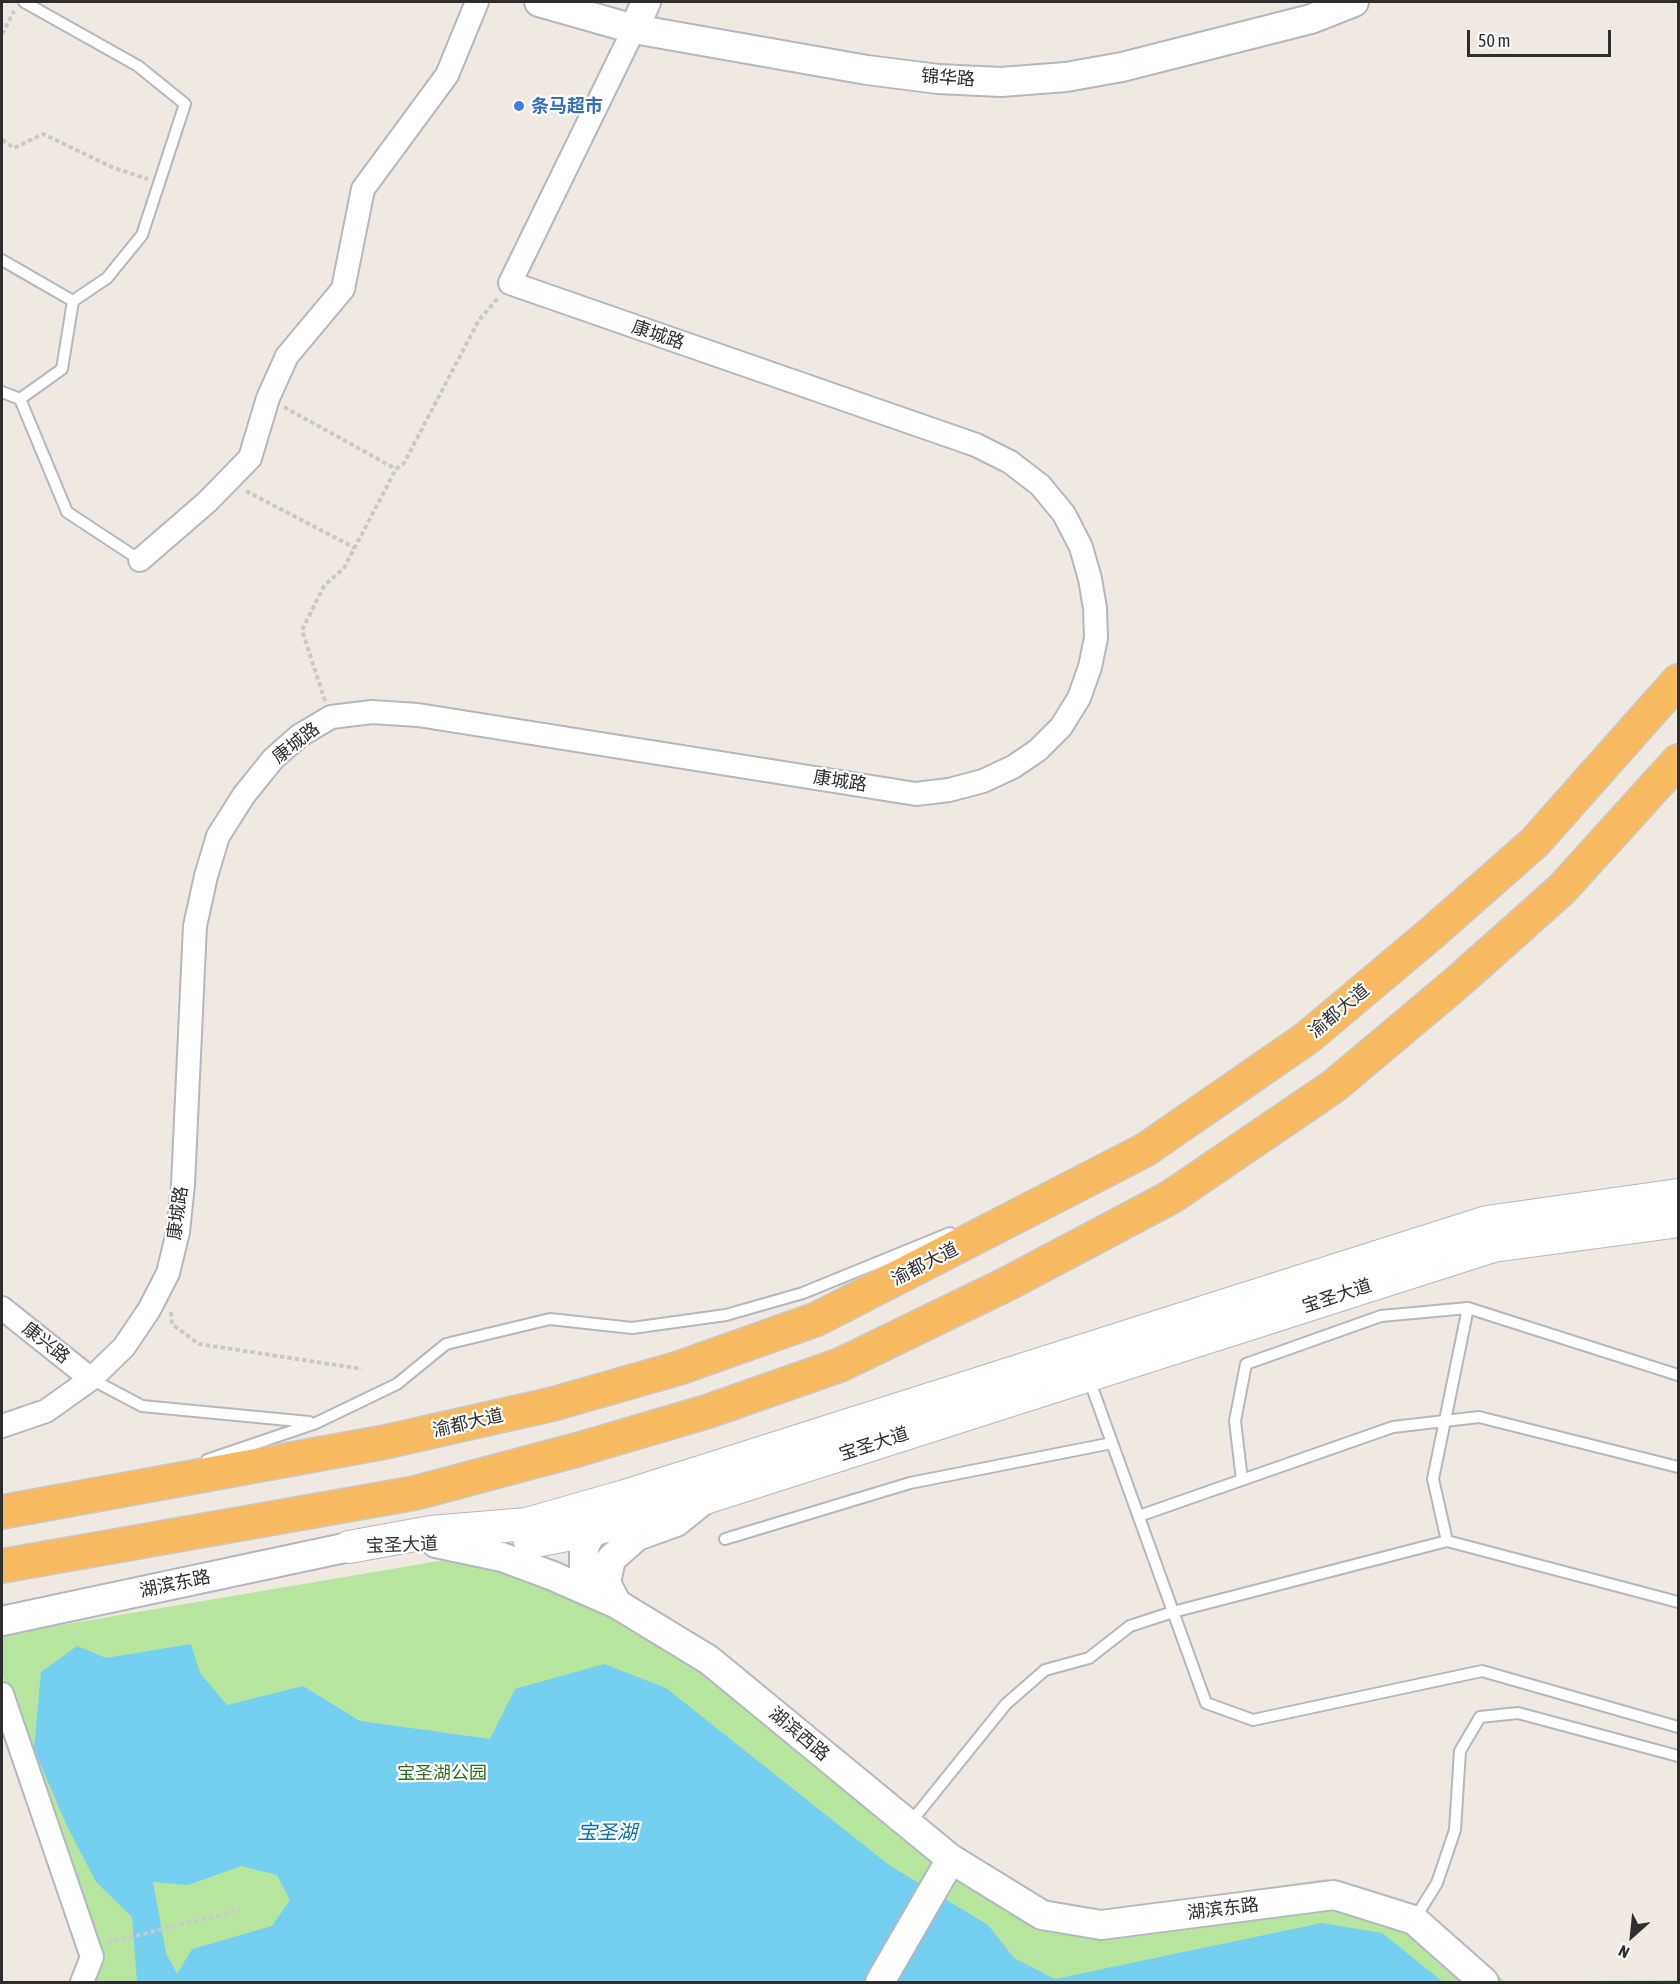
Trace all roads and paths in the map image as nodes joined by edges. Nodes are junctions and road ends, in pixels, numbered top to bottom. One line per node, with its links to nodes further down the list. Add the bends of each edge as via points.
1 (24, 2): 10 (lane, via 138,66 185,104)
2 (477, 2): 15 (street, via 447,75 363,189 343,289 287,356)
3 (539, 2): 7 (street, 锦华路)
4 (646, 2): 7 (street)
5 (1354, 2): 7 (street, 锦华路, via 1311,19 1122,67 1066,77 1001,82 867,70)
6 (11, 16): 8 (path)
7 (634, 28): 12 (street)
8 (2, 34)
9 (2, 140): 10 (path, via 14,148 43,134 114,168)
10 (159, 182): 13 (lane, via 142,235 106,278)
11 (2, 260): 13 (lane)
12 (510, 284): 17 (path, via 479,321 405,463); 22 (street, 康城路, via 976,445 1010,462 1040,485 1064,514 1081,547 1095,608 1096,638 1079,698 1061,727 1013,767 983,781 916,794 418,715 372,712)
13 (73, 301): 16 (lane, via 62,369)
14 (2, 392): 16 (lane)
15 (268, 398): 17 (path); 18 (street, via 250,458)
16 (20, 399): 20 (lane, via 67,512)
17 (396, 469): 19 (path)
18 (228, 481): 19 (path); 20 (street)
19 (355, 548): 22 (path, via 344,568 324,586 302,630)
20 (140, 560)
21 (1678, 681): 25 (highway, 渝都大道, via 1535,842 1307,1038 1144,1150)
22 (331, 717): 27 (street, 康城路, via 282,751 244,795 218,836 206,876 195,926 183,1184 178,1232)
23 (1678, 761): 49 (highway, via 1562,890 1334,1086 1171,1197 1007,1284 840,1365 709,1411 415,1493)
24 (1678, 1196): 41 (main road, 宝圣大道, via 1486,1222)
25 (1026, 1212): 35 (lane, via 966,1229 803,1293 726,1315 632,1328 550,1319 446,1344 397,1384); 40 (highway, 渝都大道, via 817,1319 679,1368 553,1404 385,1442)
26 (1678, 1221): 32 (main road, 宝圣大道, via 1493,1246)
27 (168, 1273): 30 (path, via 172,1324 199,1344); 33 (street, 康城路, via 124,1347)
28 (2, 1308): 33 (street, 康兴路)
29 (1468, 1308): 31 (lane); 34 (lane); 39 (lane, via 1381,1316 1246,1364 1235,1421)
30 (363, 1369)
31 (1678, 1375)
32 (1088, 1376): 37 (lane); 42 (main road, 宝圣大道)
33 (91, 1379): 35 (lane, via 142,1406); 36 (street, 康城路, via 46,1411)
34 (1445, 1421): 38 (lane, via 1479,1417); 39 (lane, via 1393,1427); 47 (lane, via 1434,1479)
35 (316, 1423): 40 (lane)
36 (2, 1426)
37 (1112, 1443): 44 (lane); 46 (lane, via 910,1483)
38 (1678, 1467)
39 (1242, 1480): 44 (lane)
40 (115, 1491): 43 (highway, 渝都大道)
41 (625, 1496): 45 (street, via 597,1519); 50 (main road, 宝圣大道, via 527,1524 431,1532)
42 (708, 1497): 45 (main road, 宝圣大道); 53 (street, via 676,1522 637,1536 611,1559)
43 (2, 1512)
44 (1139, 1516): 55 (lane)
45 (592, 1529): 48 (main road, 宝圣大道, via 532,1542); 53 (street, via 584,1548 584,1576)
46 (725, 1539)
47 (1447, 1541): 54 (lane); 55 (lane)
48 (436, 1543): 50 (main road, 宝圣大道); 53 (street, 湖滨西路, via 502,1557)
49 (127, 1544): 51 (highway); 52 (highway)
50 (350, 1547): 56 (street, 湖滨东路)
51 (2, 1566)
52 (2, 1575)
53 (605, 1599): 60 (street, 湖滨西路, via 709,1660)
54 (1678, 1602)
55 (1173, 1612): 58 (lane, via 1206,1702 1253,1720 1482,1671); 60 (lane, via 1130,1626 1089,1658 1045,1670 1006,1704)
56 (2, 1621)
57 (2, 1694): 65 (street, via 92,1957)
58 (1678, 1726)
59 (1678, 1756): 63 (lane, via 1518,1713 1480,1717 1460,1750 1455,1830 1437,1882)
60 (908, 1824): 61 (street, 湖滨西路)
61 (944, 1871): 63 (street, 湖滨东路, via 1042,1915 1101,1925 1335,1895); 66 (street)
62 (240, 1910): 64 (path)
63 (1414, 1920): 67 (street, 湖滨东路)
64 (124, 1939)
65 (82, 1983)
66 (880, 1983)
67 (1484, 1983)

